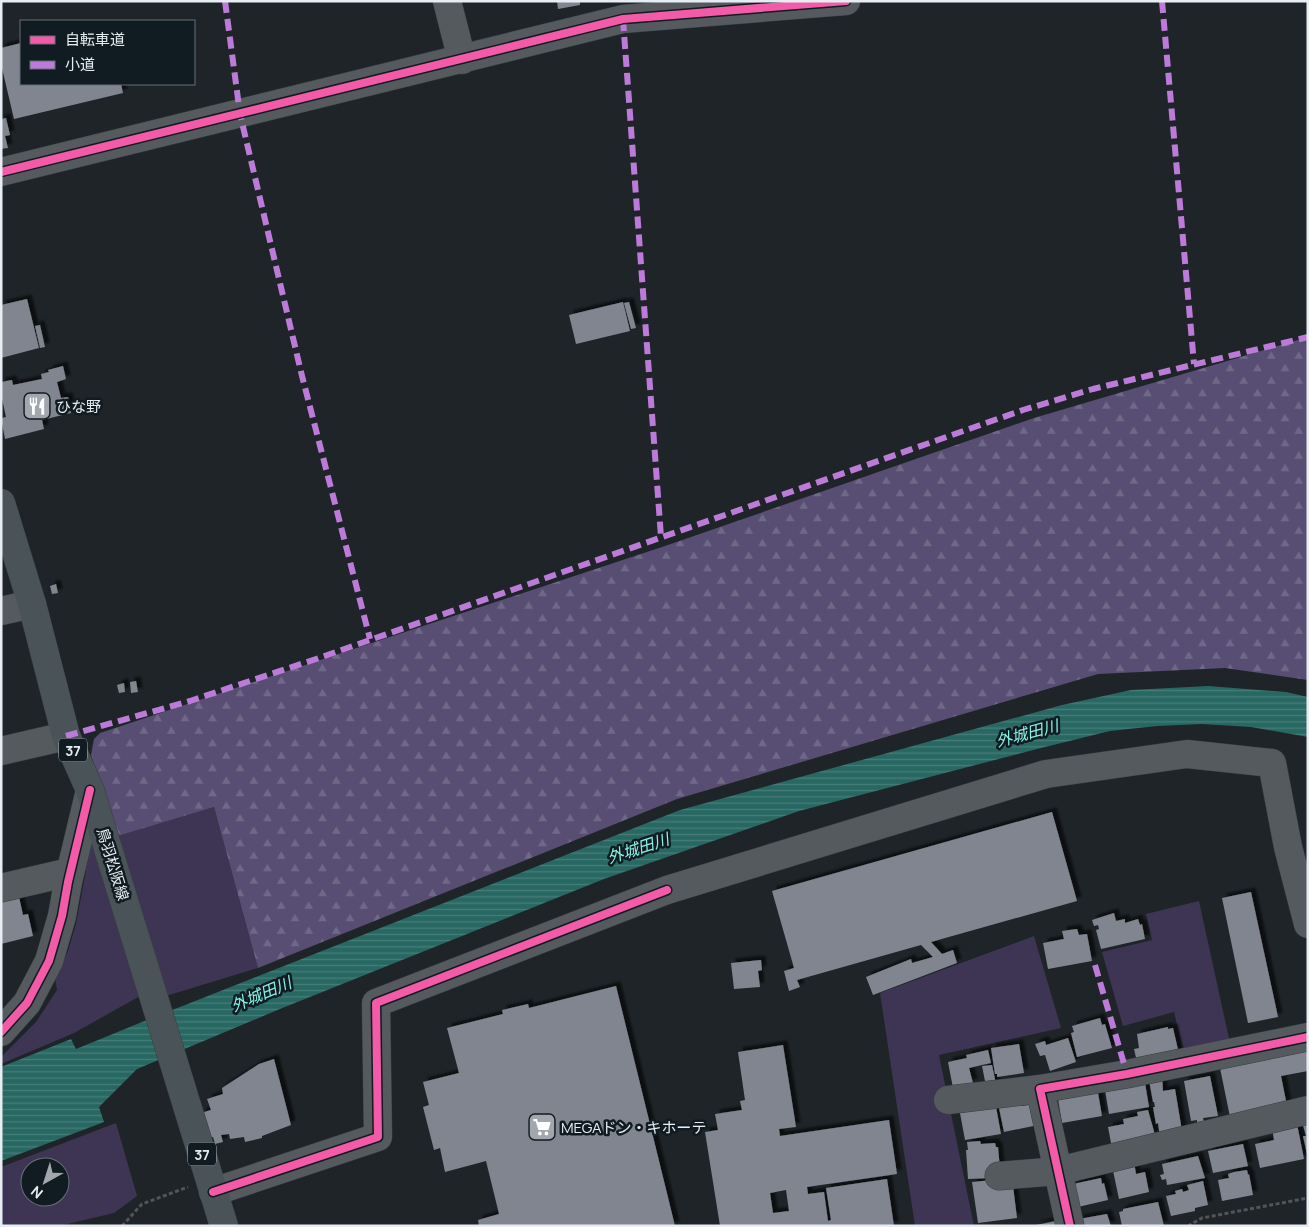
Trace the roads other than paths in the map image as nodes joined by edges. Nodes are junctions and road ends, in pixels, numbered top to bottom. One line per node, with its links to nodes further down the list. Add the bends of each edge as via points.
1 (447, 1): 4 (street)
2 (846, 1): 3 (street)
3 (623, 10): 4 (street)
4 (462, 60): 5 (street)
5 (1, 172)
6 (1, 504): 7 (main road, 鳥羽松阪線 / 37)
7 (32, 604): 8 (street); 9 (main road, 鳥羽松阪線 / 37)
8 (1, 611)
9 (66, 736): 10 (street); 11 (main road, 鳥羽松阪線 / 37)
10 (1, 751)
11 (90, 790): 12 (street); 22 (main road, 鳥羽松阪線 / 37)
12 (70, 872): 13 (street); 15 (street, via 49,961 27,1002)
13 (1, 888)
14 (1308, 924): 22 (street, via 1288,847 1272,764 1186,754 1046,774 668,890 376,1003 378,1137)
15 (1, 1032)
16 (1308, 1036): 17 (street)
17 (1040, 1089): 18 (street); 20 (street)
18 (948, 1100)
19 (1308, 1110): 20 (street)
20 (1058, 1171): 21 (street); 24 (street)
21 (999, 1176)
22 (213, 1192): 23 (main road, 鳥羽松阪線 / 37)
23 (224, 1226)
24 (1070, 1226)

